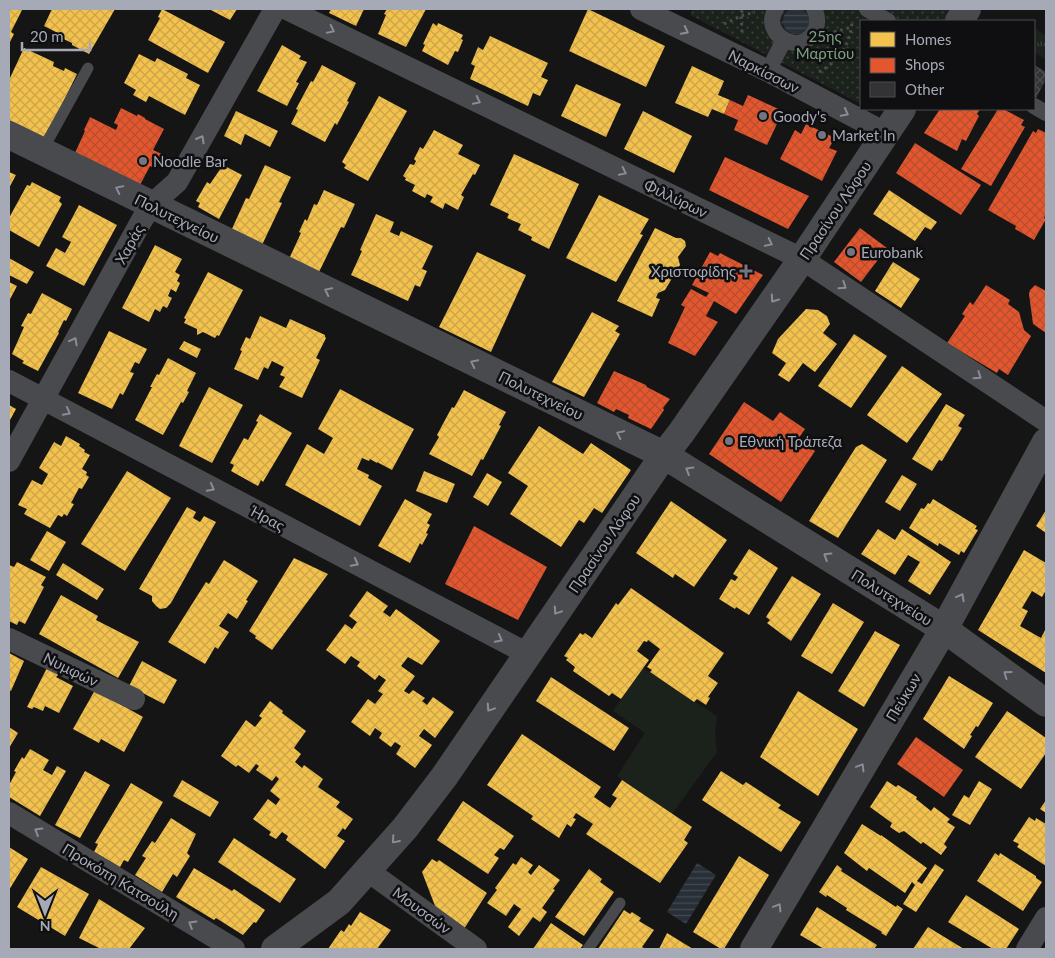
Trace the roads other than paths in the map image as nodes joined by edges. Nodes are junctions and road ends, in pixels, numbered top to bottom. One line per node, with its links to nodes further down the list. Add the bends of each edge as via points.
1 (275, 9): 20 (street, Χαράς, one-way to 1, via 177,182)
2 (287, 9): 21 (street, Φιλλύρων, one-way to 21)
3 (641, 9): 8 (street, Ναρκίσσων)
4 (776, 9): 11 (street, via 772,23)
5 (814, 9): 11 (street, via 817,24 813,34 805,41 794,43)
6 (867, 9): 9 (street)
7 (967, 9): 10 (street)
8 (664, 14): 13 (street, Ναρκίσσων, one-way to 13, via 709,43)
9 (886, 20)
10 (959, 20)
11 (784, 40): 13 (street)
12 (88, 68): 19 (lane)
13 (768, 71): 17 (street, Ναρκίσσων, one-way to 17)
14 (1035, 107): 16 (street)
15 (901, 110): 17 (street, Πρασίνου Λόφου)
16 (1046, 113)
17 (887, 134): 21 (street, Πρασίνου Λόφου)
18 (9, 135): 19 (street, Πολυτεχνείου)
19 (42, 152): 20 (street, Πολυτεχνείου, one-way to 19)
20 (151, 205): 23 (street, Χαράς, one-way to 20); 26 (street, Πολυτεχνείου, one-way to 20)
21 (802, 260): 24 (street, Φιλλύρων, one-way to 24); 26 (street, Πρασίνου Λόφου, one-way to 26)
22 (9, 381): 23 (street, Ήρας)
23 (42, 399): 27 (street, Χαράς); 30 (street, Ήρας, one-way to 30)
24 (1046, 421)
25 (1046, 442): 28 (street, Πεύκων, one-way to 25)
26 (664, 455): 28 (street, Πολυτεχνείου, one-way to 26); 30 (street, Πρασίνου Λόφου, one-way to 30)
27 (9, 461)
28 (944, 629): 32 (street, Πολυτεχνείου, one-way to 28); 41 (street, Πεύκων, one-way to 28)
29 (9, 639): 31 (street, Νυμφών)
30 (528, 654): 34 (street, Πρασίνου Λόφου, one-way to 34, via 444,777)
31 (134, 699)
32 (1046, 703)
33 (9, 813): 37 (street, Προκόπη Κατσούλη, one-way to 33)
34 (368, 871): 38 (street, Πρασίνου Λόφου, via 339,902); 39 (street, Μουσσών)
35 (620, 903): 40 (lane)
36 (1045, 923): 42 (street)
37 (234, 949)
38 (275, 949)
39 (476, 949)
40 (588, 949)
41 (754, 949)
42 (1027, 949)

